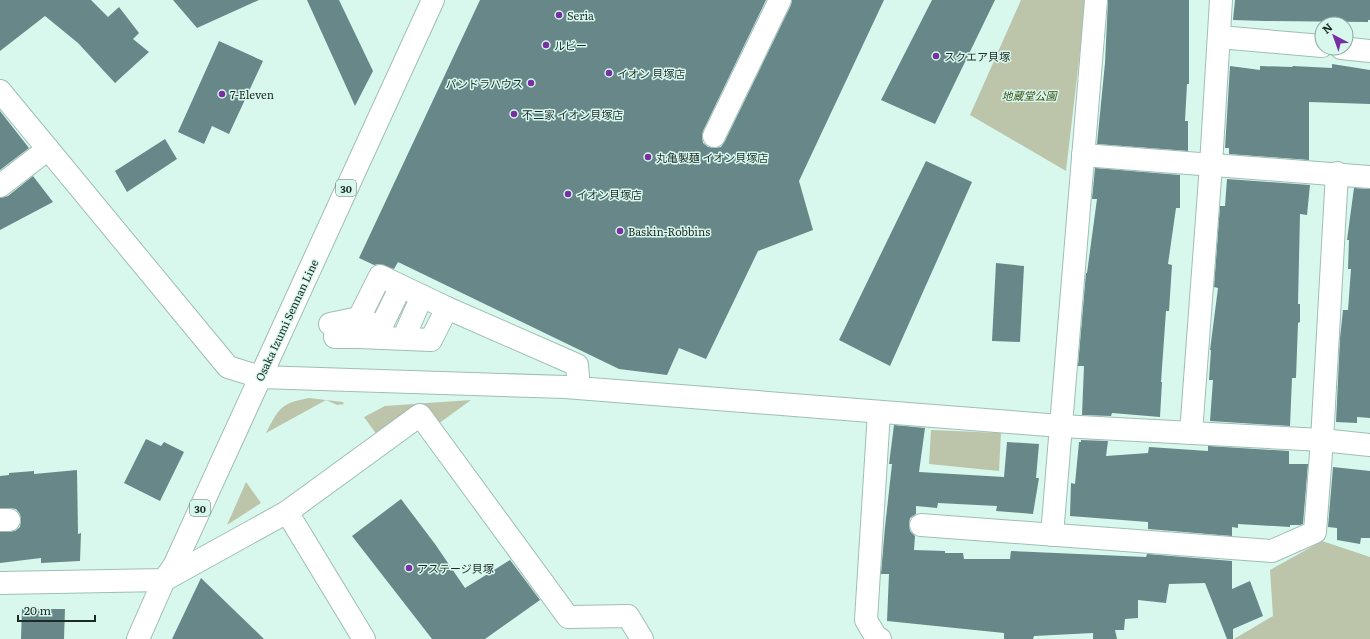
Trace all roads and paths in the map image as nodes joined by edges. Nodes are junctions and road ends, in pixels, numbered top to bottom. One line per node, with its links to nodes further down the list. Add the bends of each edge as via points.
1 (433, 0): 23 (street, Osaka Izumi Sennan Line / 30)
2 (780, 0): 10 (street)
3 (1096, 0): 12 (street)
4 (1222, 0): 5 (street)
5 (1219, 37): 6 (street); 13 (street)
6 (1314, 45)
7 (1354, 49): 8 (street)
8 (1370, 51)
9 (0, 91): 11 (street)
10 (714, 136)
11 (48, 149): 16 (street); 23 (street, via 228,367)
12 (1083, 155): 13 (street); 26 (street)
13 (1211, 164): 14 (street); 27 (street)
14 (1337, 174): 15 (street); 28 (street)
15 (1370, 177)
16 (0, 186)
17 (401, 286): 18 (street); 20 (street, via 380,276); 21 (street)
18 (422, 296): 19 (street); 22 (street)
19 (447, 308): 22 (street, via 431,340); 24 (street, via 577,365)
20 (359, 318): 21 (street); 22 (street, via 333,331 358,337)
21 (381, 327): 22 (street)
22 (406, 338)
23 (260, 377): 25 (street, via 565,388); 33 (street, Osaka Izumi Sennan Line / 30, via 174,566)
24 (578, 377)
25 (879, 412): 26 (street); 35 (street, via 866,620)
26 (1061, 426): 27 (street); 32 (street)
27 (1191, 433): 28 (street)
28 (1322, 440): 29 (street); 32 (street, via 1314,532 1272,551)
29 (1370, 445)
30 (287, 512): 33 (street); 37 (street); 38 (street, via 420,414 568,617 628,616)
31 (920, 524): 32 (street)
32 (1052, 534)
33 (164, 580): 34 (street); 36 (street, Osaka Izumi Sennan Line / 30)
34 (0, 583)
35 (876, 638)
36 (138, 639)
37 (364, 639)
38 (642, 639)

